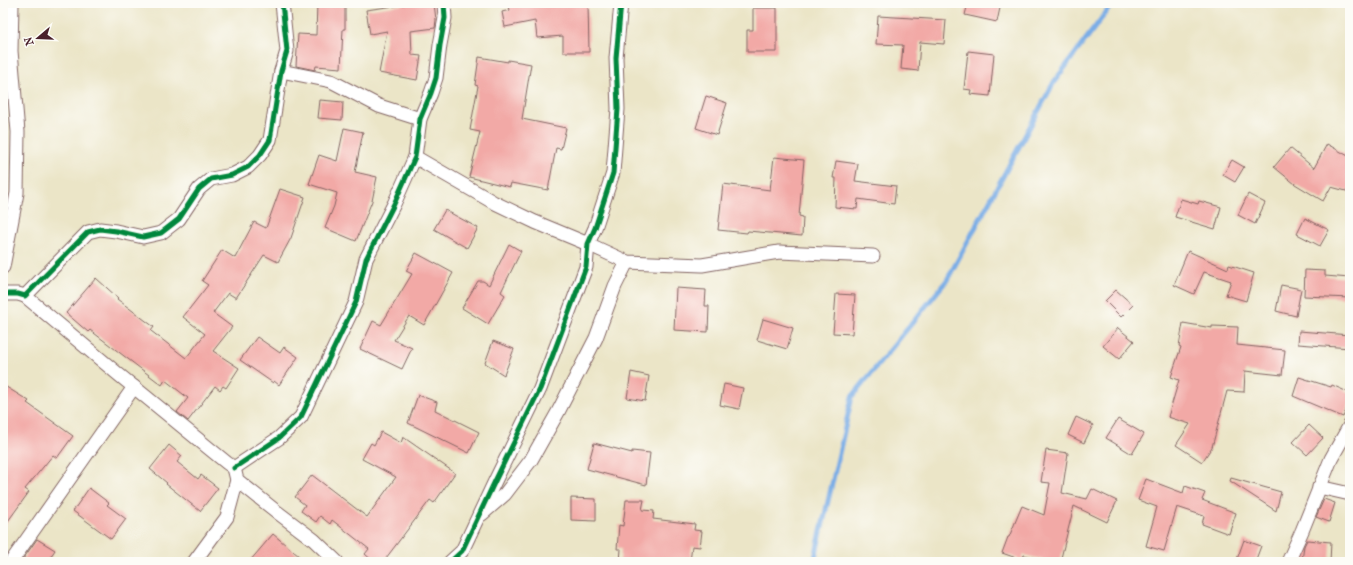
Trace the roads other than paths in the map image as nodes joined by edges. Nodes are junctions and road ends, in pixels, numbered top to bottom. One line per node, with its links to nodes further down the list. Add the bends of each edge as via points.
1 (12, 3): 11 (street, via 11,51 18,132 17,193)
2 (282, 3): 5 (street, via 287,51)
3 (444, 3): 6 (street, via 445,18 436,78)
4 (622, 3): 8 (street, via 616,58 618,109 613,173)
5 (281, 71): 6 (street, via 331,81 379,106); 13 (street, via 270,140 248,167 232,175 210,179 199,189 179,219 161,233 143,237 100,229 88,232)
6 (420, 119): 7 (street)
7 (415, 157): 8 (street, via 493,202); 16 (street, via 366,259 356,302 301,417)
8 (588, 244): 10 (street); 19 (street, via 586,267 540,389)
9 (873, 256): 10 (street, via 779,252 702,265)
10 (627, 262): 19 (street, via 615,286 596,338 532,460 505,494)
11 (3, 266)
12 (3, 294): 13 (street)
13 (25, 296): 14 (street)
14 (134, 387): 16 (street); 21 (street)
15 (1350, 425): 17 (street)
16 (236, 474): 22 (street, via 227,517); 23 (street)
17 (1319, 487): 18 (street); 20 (street)
18 (1350, 494)
19 (479, 516): 24 (street, via 462,551)
20 (1290, 561)
21 (10, 562)
22 (194, 562)
23 (337, 562)
24 (450, 562)

